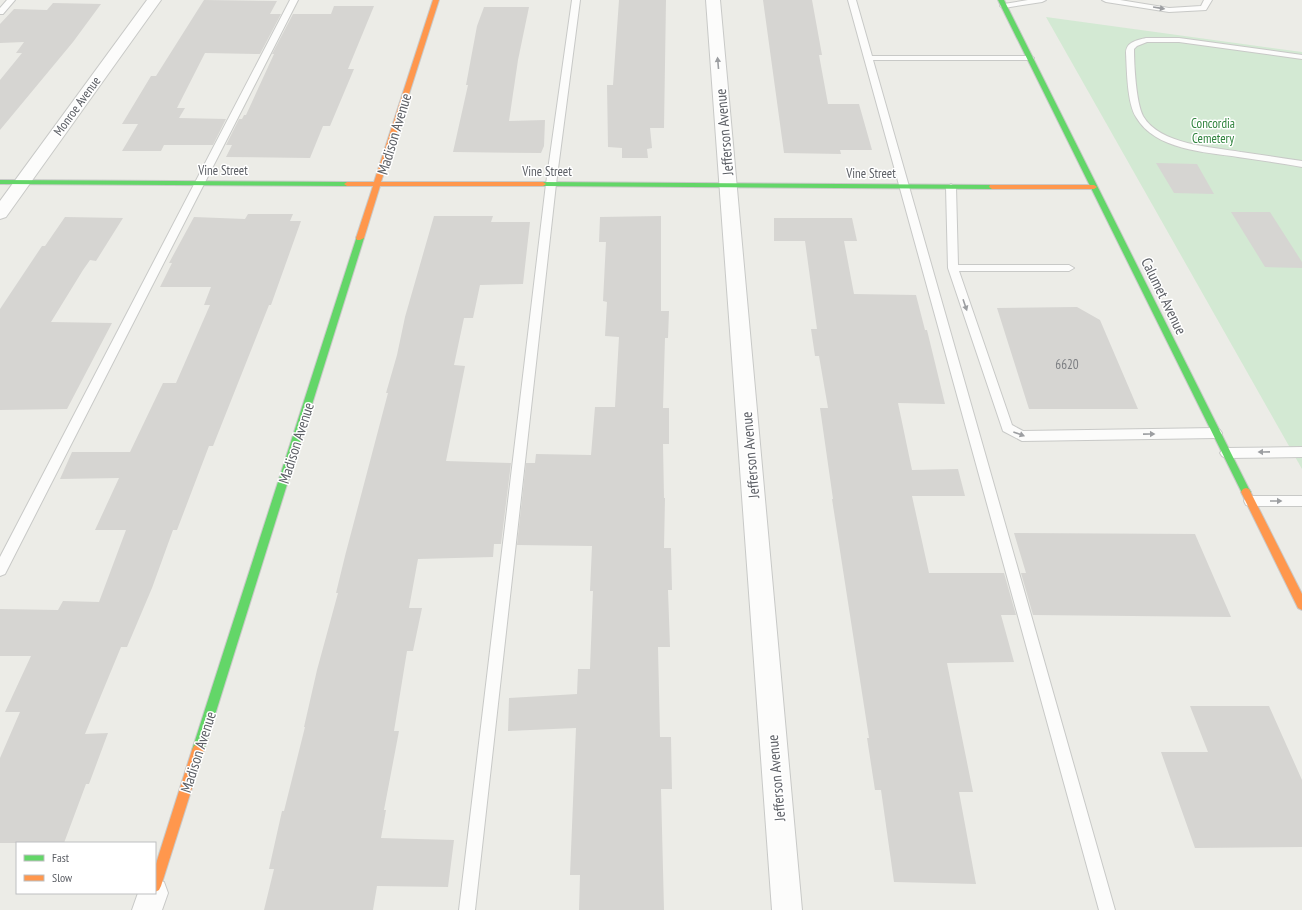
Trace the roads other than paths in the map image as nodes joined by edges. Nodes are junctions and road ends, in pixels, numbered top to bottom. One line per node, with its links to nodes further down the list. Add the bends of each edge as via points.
1 (11, 0): 12 (lane)
2 (154, 0): 18 (street, Monroe Avenue)
3 (294, 0): 19 (lane)
4 (436, 0): 20 (street, Madison Avenue)
5 (576, 0): 21 (lane)
6 (713, 0): 22 (street, Jefferson Avenue, one-way to 6)
7 (852, 0): 14 (lane)
8 (1042, 0): 11 (lane)
9 (1106, 0): 10 (lane, one-way to 10, via 1169,10 1203,8)
10 (1208, 0)
11 (1002, 3): 15 (street, Calumet Avenue)
12 (0, 12)
13 (1302, 57): 16 (lane, via 1179,40 1146,40 1134,44 1130,50 1136,108 1145,123 1160,135 1192,147)
14 (869, 58): 15 (lane); 23 (lane)
15 (1030, 58): 25 (street, Calumet Avenue)
16 (1302, 164)
17 (0, 182): 18 (street, Vine Street)
18 (22, 182): 19 (street, Vine Street); 26 (street, Monroe Avenue)
19 (200, 183): 20 (street, Vine Street); 34 (lane)
20 (378, 184): 21 (street, Vine Street); 36 (street, Madison Avenue)
21 (551, 184): 22 (street, Vine Street); 39 (lane)
22 (728, 186): 23 (street, Vine Street); 40 (street, Jefferson Avenue)
23 (904, 186): 24 (street, Vine Street); 41 (lane)
24 (952, 187): 25 (street, Vine Street); 27 (lane)
25 (1094, 187): 29 (street, Calumet Avenue)
26 (0, 213)
27 (953, 268): 28 (lane); 29 (lane, one-way to 29, via 1007,428 1022,436)
28 (1069, 268)
29 (1216, 433): 31 (street, Calumet Avenue)
30 (1302, 452): 31 (lane, one-way to 31)
31 (1226, 453): 32 (street, Calumet Avenue)
32 (1250, 501): 33 (lane, one-way to 33); 35 (street, Calumet Avenue)
33 (1302, 501)
34 (0, 570)
35 (1302, 605)
36 (156, 883)
37 (153, 894): 38 (street)
38 (147, 910)
39 (467, 910)
40 (787, 910)
41 (1107, 910)

